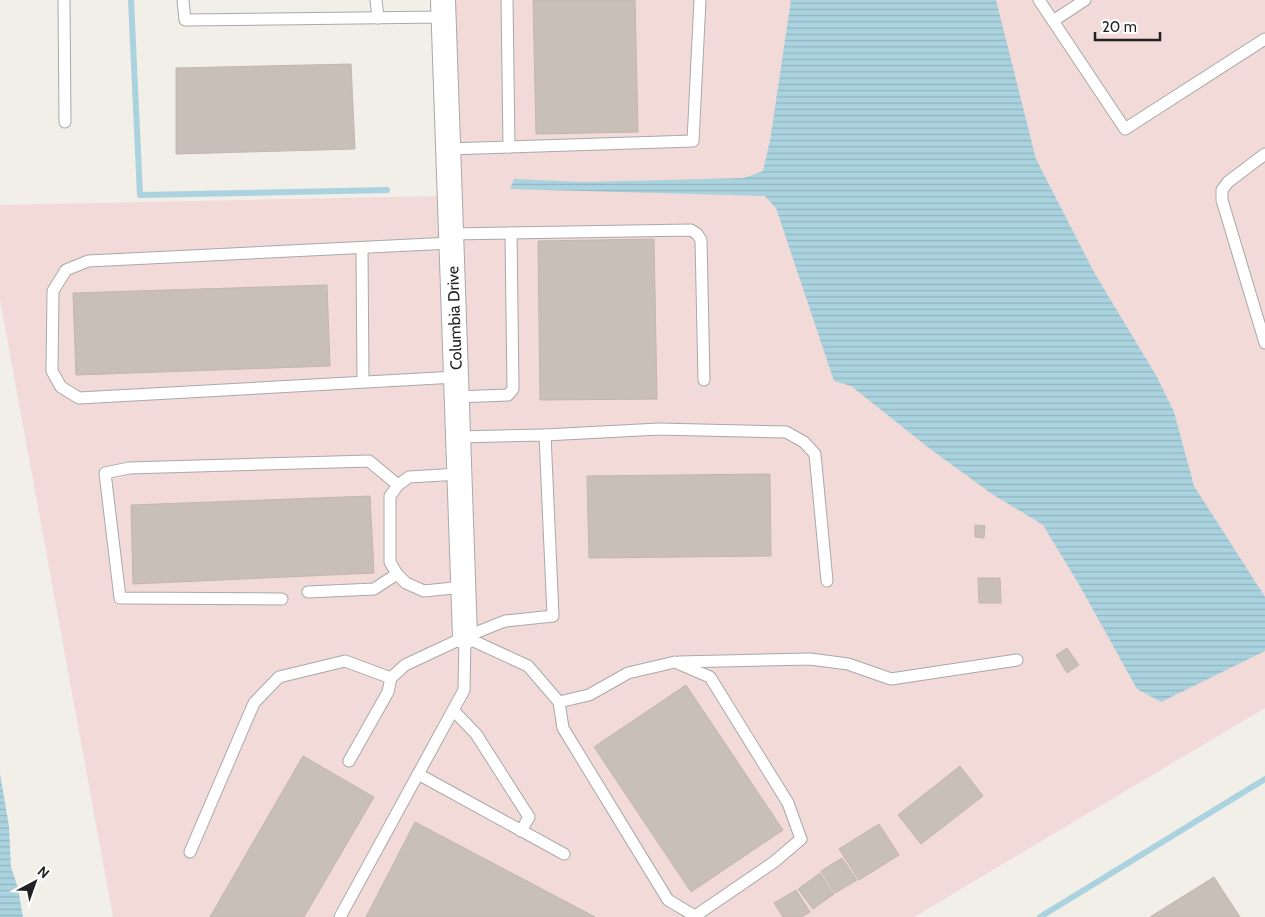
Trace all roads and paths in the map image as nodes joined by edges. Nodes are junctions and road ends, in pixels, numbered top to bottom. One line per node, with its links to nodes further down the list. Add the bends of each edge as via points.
1 (64, 0): 12 (lane)
2 (183, 0): 9 (lane, via 185,20)
3 (376, 0): 9 (lane)
4 (507, 0): 13 (lane)
5 (700, 0): 13 (lane, via 693,141)
6 (1039, 0): 10 (lane)
7 (1085, 0): 10 (lane)
8 (443, 8): 9 (lane); 14 (street, Columbia Drive)
9 (378, 18)
10 (1053, 21): 11 (lane, via 1125,129)
11 (1265, 39)
12 (65, 122)
13 (509, 147): 14 (lane)
14 (448, 148): 17 (street, Columbia Drive)
15 (1265, 154): 19 (lane, via 1222,190 1222,200)
16 (511, 233): 17 (lane); 20 (lane, via 691,230 697,234 701,240); 22 (lane, via 512,389 508,395)
17 (451, 239): 18 (lane); 22 (street, Columbia Drive)
18 (362, 248): 21 (lane); 21 (lane, via 88,261 66,270 53,291 52,372 61,387 79,398)
19 (1265, 343)
20 (704, 380)
21 (363, 382): 22 (lane)
22 (456, 387): 24 (street, Columbia Drive)
23 (545, 435): 24 (lane); 28 (lane, via 659,429 786,432 804,442 815,454); 32 (lane, via 553,616 504,621)
24 (458, 437): 25 (street, Columbia Drive)
25 (459, 474): 26 (lane, via 409,477); 29 (street, Columbia Drive)
26 (398, 484): 27 (lane, via 390,496 390,562); 31 (lane, via 369,461 129,468 105,473 120,598)
27 (397, 574): 29 (lane, via 406,583 424,590); 30 (lane, via 374,589)
28 (827, 582)
29 (463, 587): 32 (street, Columbia Drive)
30 (308, 592)
31 (282, 599)
32 (465, 637): 35 (lane, via 405,665); 36 (lane, via 528,666); 37 (lane, via 464,690)
33 (1017, 660): 34 (lane, via 891,679 848,664 810,659)
34 (675, 662): 36 (lane, via 628,673 589,695); 36 (lane, via 710,678 788,803 801,839 774,862 695,916 668,900 563,728)
35 (391, 678): 38 (lane, via 388,692); 41 (lane, via 345,661 278,677 254,703)
36 (559, 702)
37 (453, 710): 39 (lane); 40 (lane, via 476,734 529,817)
38 (349, 761)
39 (418, 774): 40 (lane); 43 (lane)
40 (521, 831): 42 (lane)
41 (190, 852)
42 (564, 854)
43 (340, 917)

